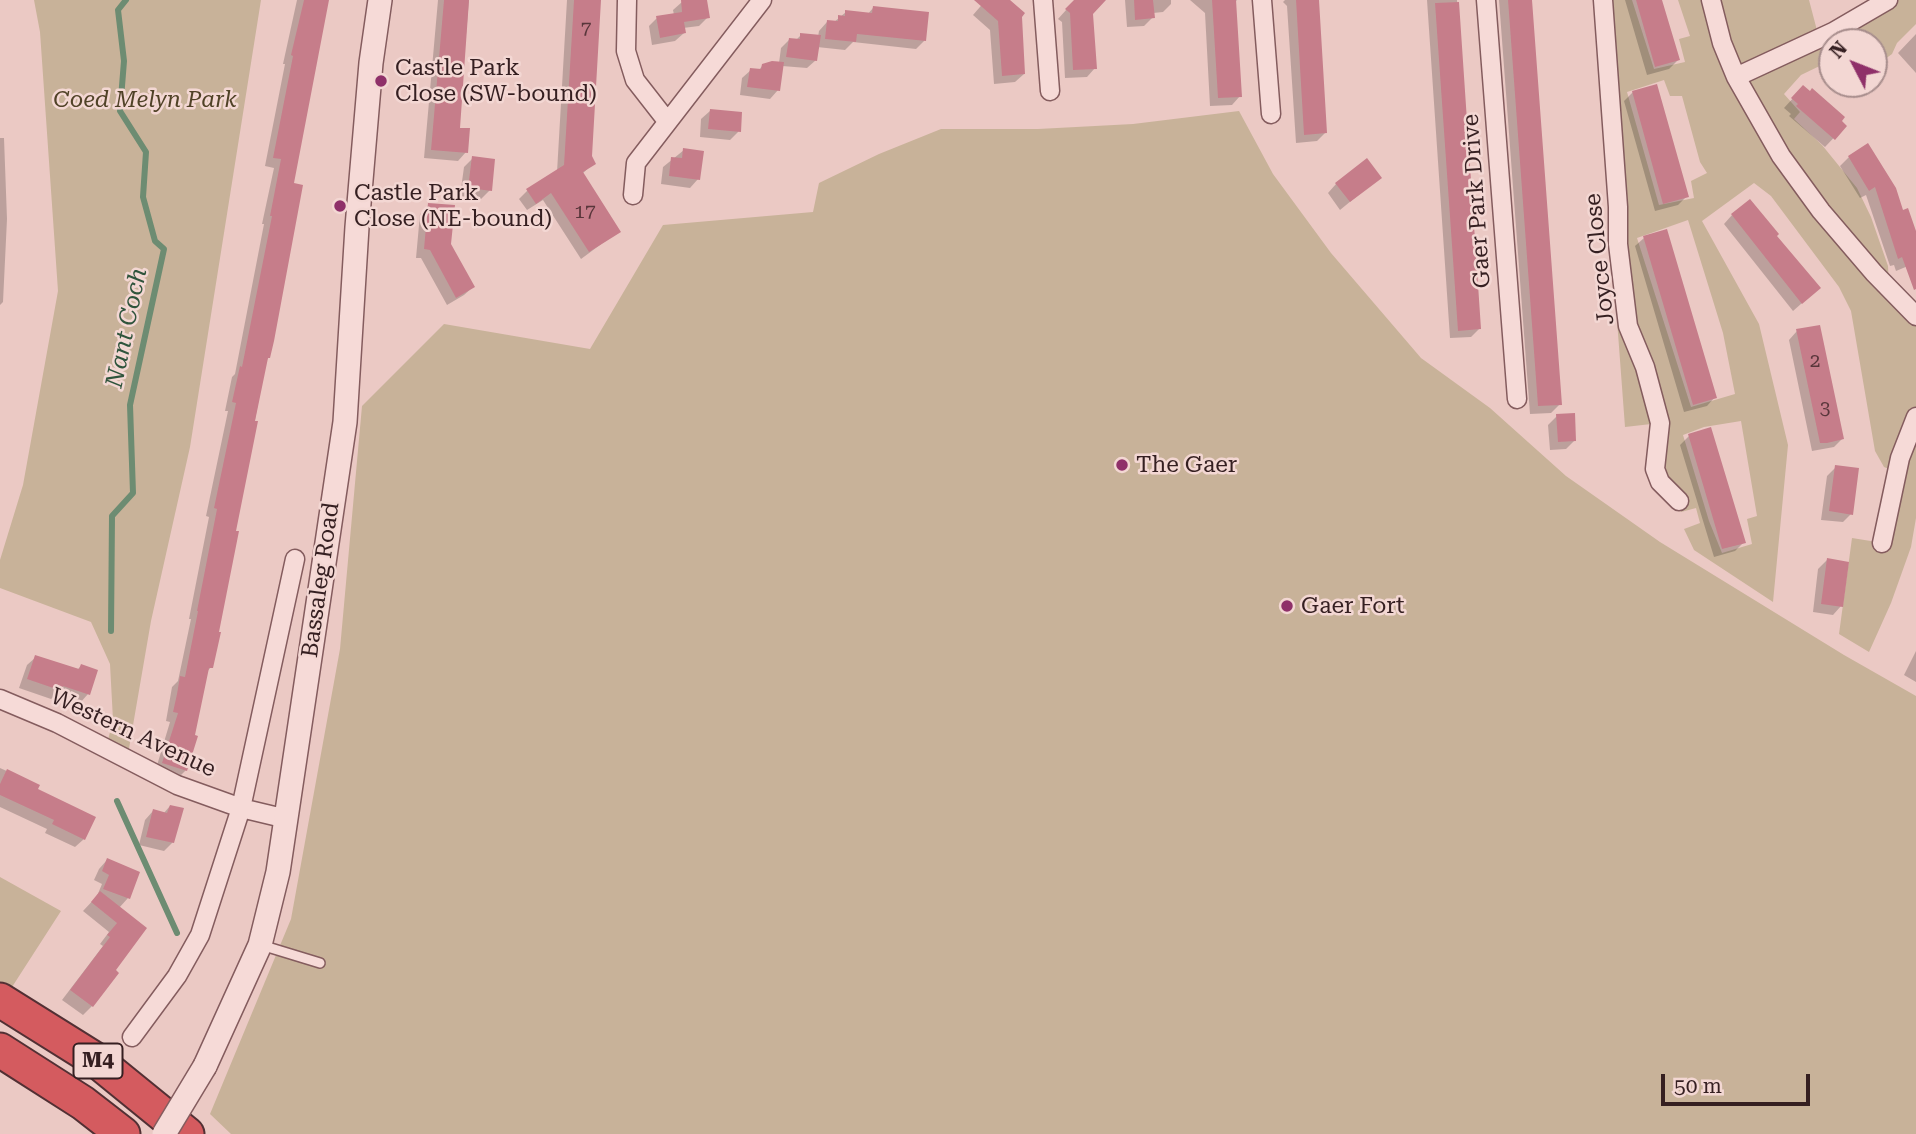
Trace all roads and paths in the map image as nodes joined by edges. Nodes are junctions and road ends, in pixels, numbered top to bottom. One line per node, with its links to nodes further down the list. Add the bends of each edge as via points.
1 (380, 0): 23 (street, Bassaleg Road, via 357,227 345,422)
2 (627, 0): 13 (street, via 626,51 635,80)
3 (762, 0): 13 (street)
4 (1043, 0): 11 (street)
5 (1262, 0): 12 (street)
6 (1486, 0): 16 (street, Gaer Park Drive)
7 (1603, 0): 18 (street, Joyce Close, via 1618,244 1628,326 1660,423 1655,469 1660,482)
8 (1711, 0): 10 (street, via 1721,43)
9 (1888, 0): 10 (street, via 1833,32)
10 (1736, 77): 15 (street, via 1781,156 1821,211)
11 (1050, 91)
12 (1271, 114)
13 (667, 121): 14 (street, via 636,163)
14 (633, 195)
15 (1916, 316)
16 (1517, 399)
17 (1916, 417): 19 (street, via 1900,458)
18 (1679, 501)
19 (1882, 543)
20 (295, 559): 22 (street, Bassaleg Road)
21 (0, 699): 22 (street, Western Avenue, via 177,785)
22 (241, 808): 23 (street, Western Avenue); 27 (street, Bassaleg Road, via 200,935 177,976)
23 (287, 819): 24 (street, Bassaleg Road)
24 (260, 945): 25 (lane); 30 (street, Bassaleg Road, bridge, via 205,1066)
25 (320, 963)
26 (0, 1000): 31 (highway, M4, via 96,1060)
27 (132, 1037)
28 (0, 1050): 29 (highway, M4)
29 (123, 1134)
30 (164, 1134)
31 (187, 1134)

